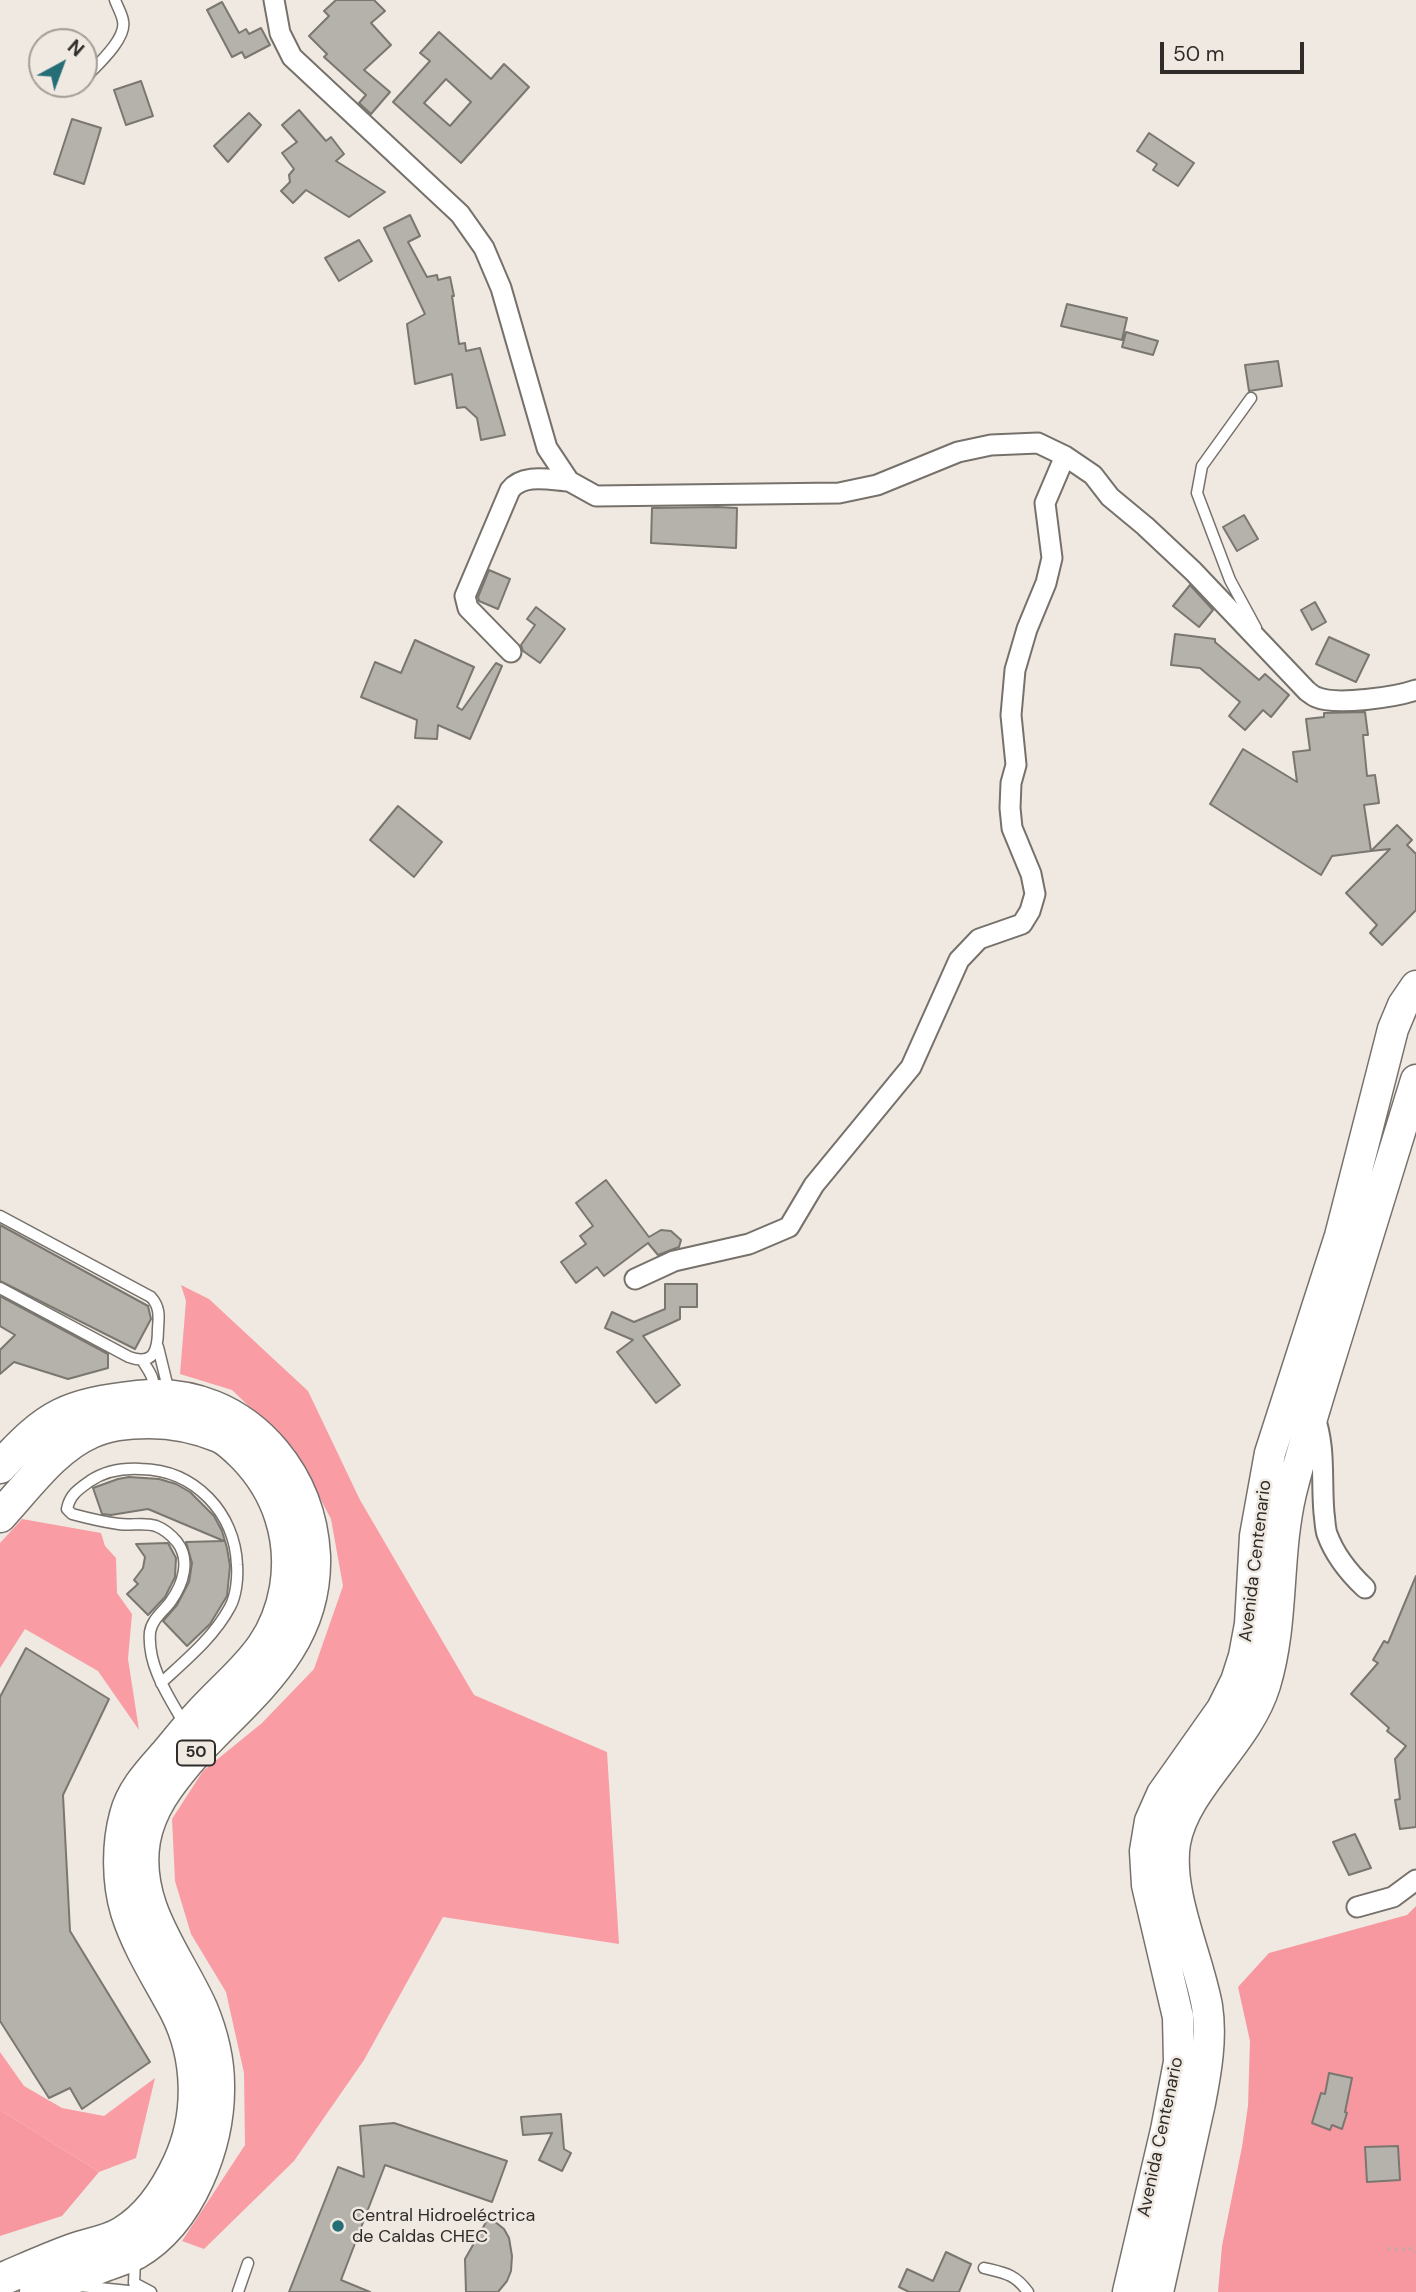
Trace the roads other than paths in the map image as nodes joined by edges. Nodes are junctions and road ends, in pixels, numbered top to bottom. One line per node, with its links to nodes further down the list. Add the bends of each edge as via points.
1 (114, 0): 3 (lane, via 123,31)
2 (274, 0): 6 (street, via 280,33 292,57 460,214 484,248 501,288 547,448)
3 (98, 64)
4 (1251, 398): 7 (lane, via 1202,466 1197,493 1230,580)
5 (1065, 456): 6 (street, via 1038,443 991,445 839,494 596,496); 7 (street, via 1093,475 1110,497 1193,572); 13 (street, via 1045,503 1052,558 1015,670 1011,715 1016,765 1010,808 1012,828 1035,894 1030,911 1022,923 979,939 959,960 911,1067 814,1185 789,1227 749,1244 674,1261)
6 (569, 481): 8 (street, via 523,480 515,484 465,596 468,608)
7 (1268, 650): 9 (street, via 1317,698 1355,700)
8 (511, 652)
9 (1416, 690)
10 (1416, 986): 35 (main road, Avenida Centenario, via 1393,1029 1340,1236 1270,1453 1255,1536 1244,1656 1222,1709 1162,1794 1150,1821 1145,1851 1147,1885 1178,2017 1179,2062)
11 (1416, 1080): 18 (main road, Avenida Centenario)
12 (0, 1216): 15 (lane, via 151,1297 159,1310)
13 (635, 1279)
14 (0, 1288): 16 (lane)
15 (158, 1347): 16 (lane); 17 (lane)
16 (142, 1360): 17 (lane)
17 (161, 1396): 19 (highway, 50, via 106,1400 62,1414 34,1432); 26 (highway, 50, via 221,1408 261,1437 302,1497 310,1519 314,1566 304,1615 281,1662 169,1784 148,1823 142,1866 147,1899 211,2034 219,2086 212,2139 195,2185 168,2225)
18 (1313, 1411): 21 (street, via 1323,1445 1326,1532 1339,1559); 36 (main road, Avenida Centenario, via 1290,1497 1276,1639 1264,1690 1243,1731 1190,1804 1175,1842 1178,1894 1208,2009 1208,2039 1206,2074)
19 (0, 1467)
20 (0, 1516): 23 (highway, 50, via 71,1443 115,1425 161,1422 184,1426 221,1437 255,1466 276,1503 286,1535 288,1567 280,1610 261,1651)
21 (1364, 1588)
22 (162, 1682): 22 (lane, via 154,1665 150,1629 179,1587 185,1559 180,1547 157,1526 121,1525 67,1509 76,1491 97,1477 125,1469 153,1469 198,1488 230,1529 237,1554 232,1605 194,1653); 23 (lane)
23 (187, 1729): 29 (highway, 50, via 143,1779 127,1811 121,1876 135,1935 178,2015 191,2058 195,2108 184,2154 162,2195 132,2227)
24 (1416, 1880): 25 (street, via 1393,1897)
25 (1357, 1907)
26 (136, 2253): 30 (highway, 50); 32 (lane, via 134,2283)
27 (248, 2263): 33 (lane)
28 (984, 2268): 34 (lane, via 1020,2280)
29 (0, 2280)
30 (48, 2288): 31 (lane)
31 (138, 2292)
32 (152, 2292)
33 (239, 2292)
34 (1028, 2292)
35 (1128, 2292)
36 (1158, 2292)

